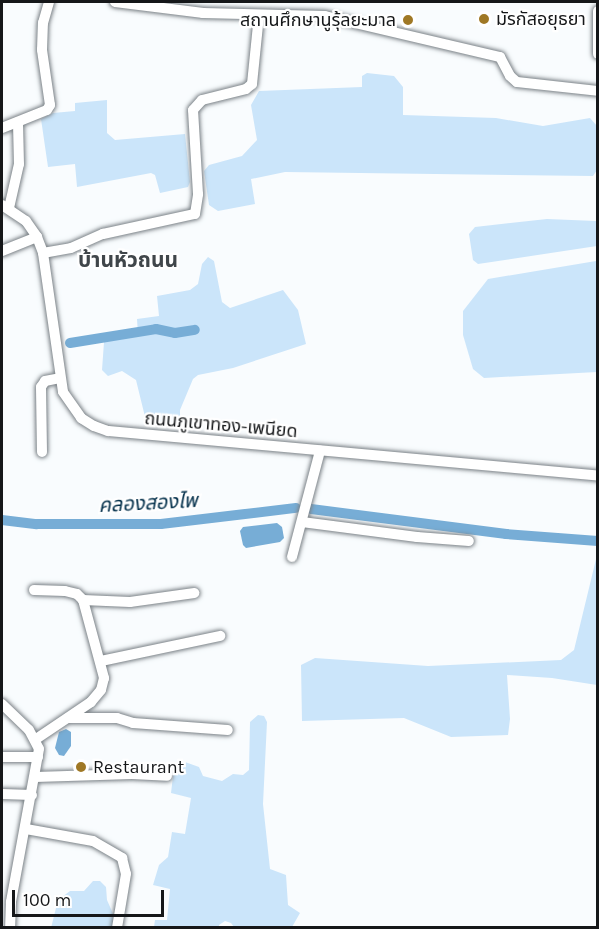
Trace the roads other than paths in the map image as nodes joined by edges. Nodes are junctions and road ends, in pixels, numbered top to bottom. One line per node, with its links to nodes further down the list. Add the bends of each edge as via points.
1 (49, 2): 7 (street, via 42,50 50,105 47,110)
2 (115, 2): 4 (street, via 203,13)
3 (597, 11): 5 (street)
4 (259, 15): 6 (street, via 325,16 500,57 517,82); 12 (street, via 252,84 202,100 193,110 198,194 195,214 103,234 71,248)
5 (597, 54)
6 (597, 91)
7 (18, 122): 8 (street); 9 (street, via 19,164)
8 (2, 128)
9 (5, 206): 10 (street, ถนนภูเขาทอง-เพนียด, via 26,221)
10 (37, 237): 11 (street); 12 (street, ถนนภูเขาทอง-เพนียด)
11 (2, 251)
12 (43, 253): 13 (street, ถนนภูเขาทอง-เพนียด)
13 (60, 378): 14 (street, ถนนภูเขาทอง-เพนียด, via 69,405 81,418 108,431); 15 (street, via 45,381 41,387)
14 (320, 451): 16 (street, ถนนภูเขาทอง-เพนียด); 17 (street)
15 (42, 452)
16 (597, 476)
17 (302, 522): 18 (street); 19 (street)
18 (469, 541)
19 (292, 557)
20 (34, 590): 22 (street, via 65,591)
21 (194, 593): 22 (street, via 129,602)
22 (83, 600): 24 (street)
23 (220, 636): 24 (street)
24 (101, 661): 26 (street, via 101,690)
25 (2, 704): 28 (street)
26 (68, 718): 27 (street, via 117,718 133,723); 28 (street)
27 (228, 730)
28 (36, 739): 30 (street)
29 (2, 757): 30 (street)
30 (38, 757): 32 (street)
31 (166, 776): 32 (street)
32 (35, 777): 34 (street)
33 (2, 794): 34 (street)
34 (32, 795): 35 (street)
35 (26, 829): 36 (street, via 11,902); 37 (street, via 93,841 122,858 126,874)
36 (10, 927)
37 (117, 927)

